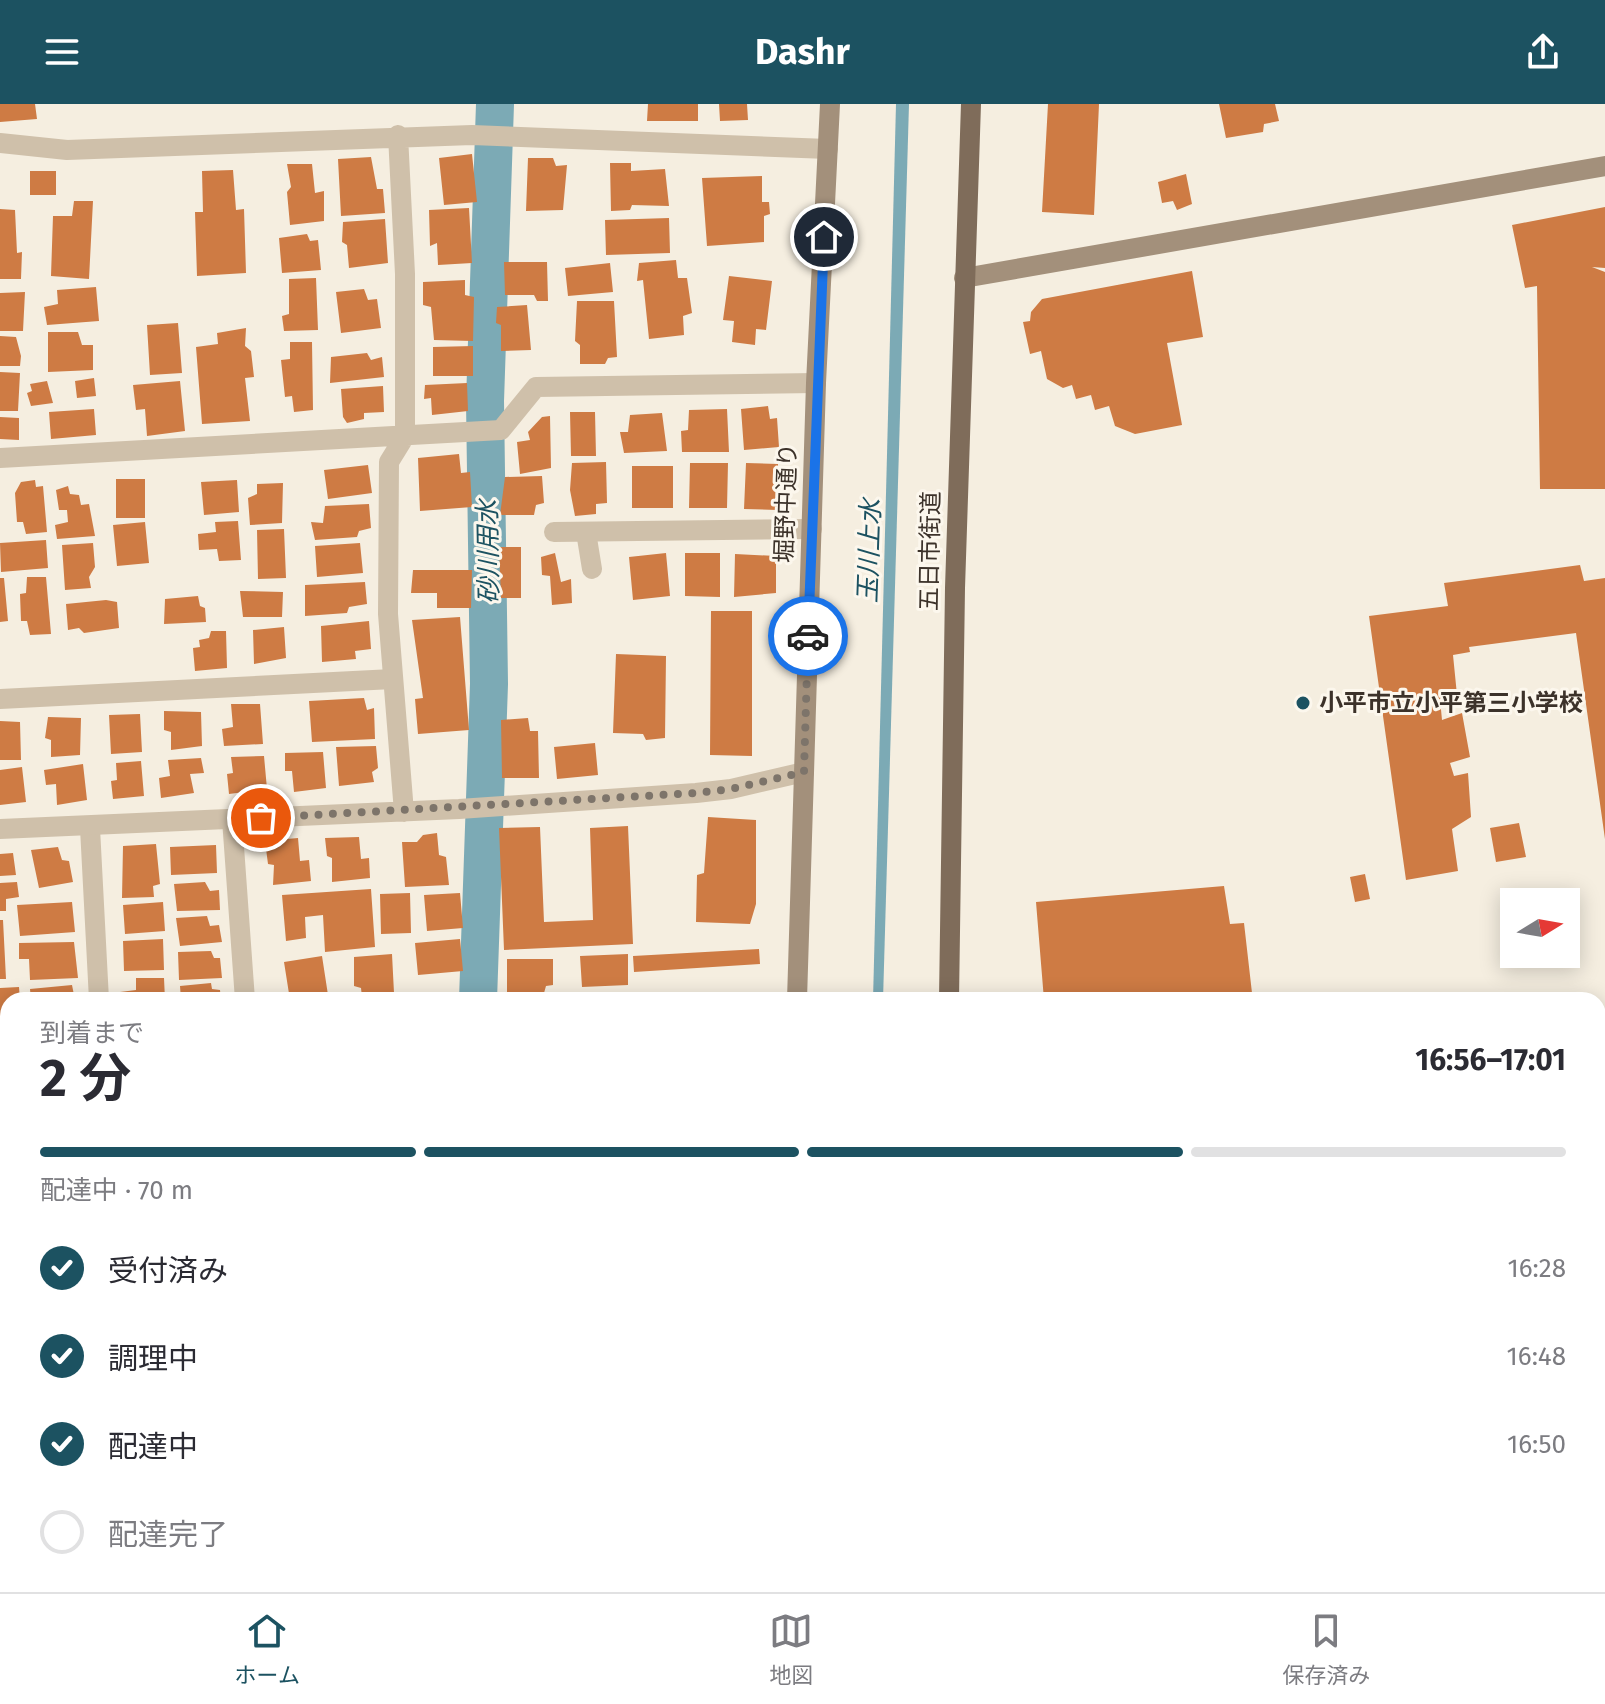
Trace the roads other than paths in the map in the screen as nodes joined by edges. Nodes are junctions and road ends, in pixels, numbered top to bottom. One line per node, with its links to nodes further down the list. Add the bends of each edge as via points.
1 (830, 104): 5 (street, 堀野中通り)
2 (971, 104): 7 (main road, 五日市街道)
3 (398, 135): 4 (street, via 67,150); 5 (street); 9 (street)
4 (0, 143)
5 (828, 149): 8 (street, 堀野中通り)
6 (1605, 166): 7 (street)
7 (964, 278): 25 (main road, 五日市街道)
8 (816, 383): 9 (street, via 536,387 501,430); 11 (street, 堀野中通り)
9 (405, 436): 10 (street); 15 (street, via 389,462)
10 (0, 458)
11 (812, 529): 13 (street); 17 (street, 堀野中通り)
12 (554, 532): 13 (street)
13 (586, 532): 14 (street)
14 (592, 569)
15 (393, 679): 16 (street); 18 (street)
16 (0, 699)
17 (804, 772): 18 (street, via 731,789); 24 (street, 堀野中通り)
18 (404, 812): 19 (street)
19 (232, 819): 20 (street); 23 (street)
20 (90, 828): 21 (street); 22 (street)
21 (0, 829)
22 (99, 992)
23 (244, 992)
24 (797, 992)
25 (949, 992)

